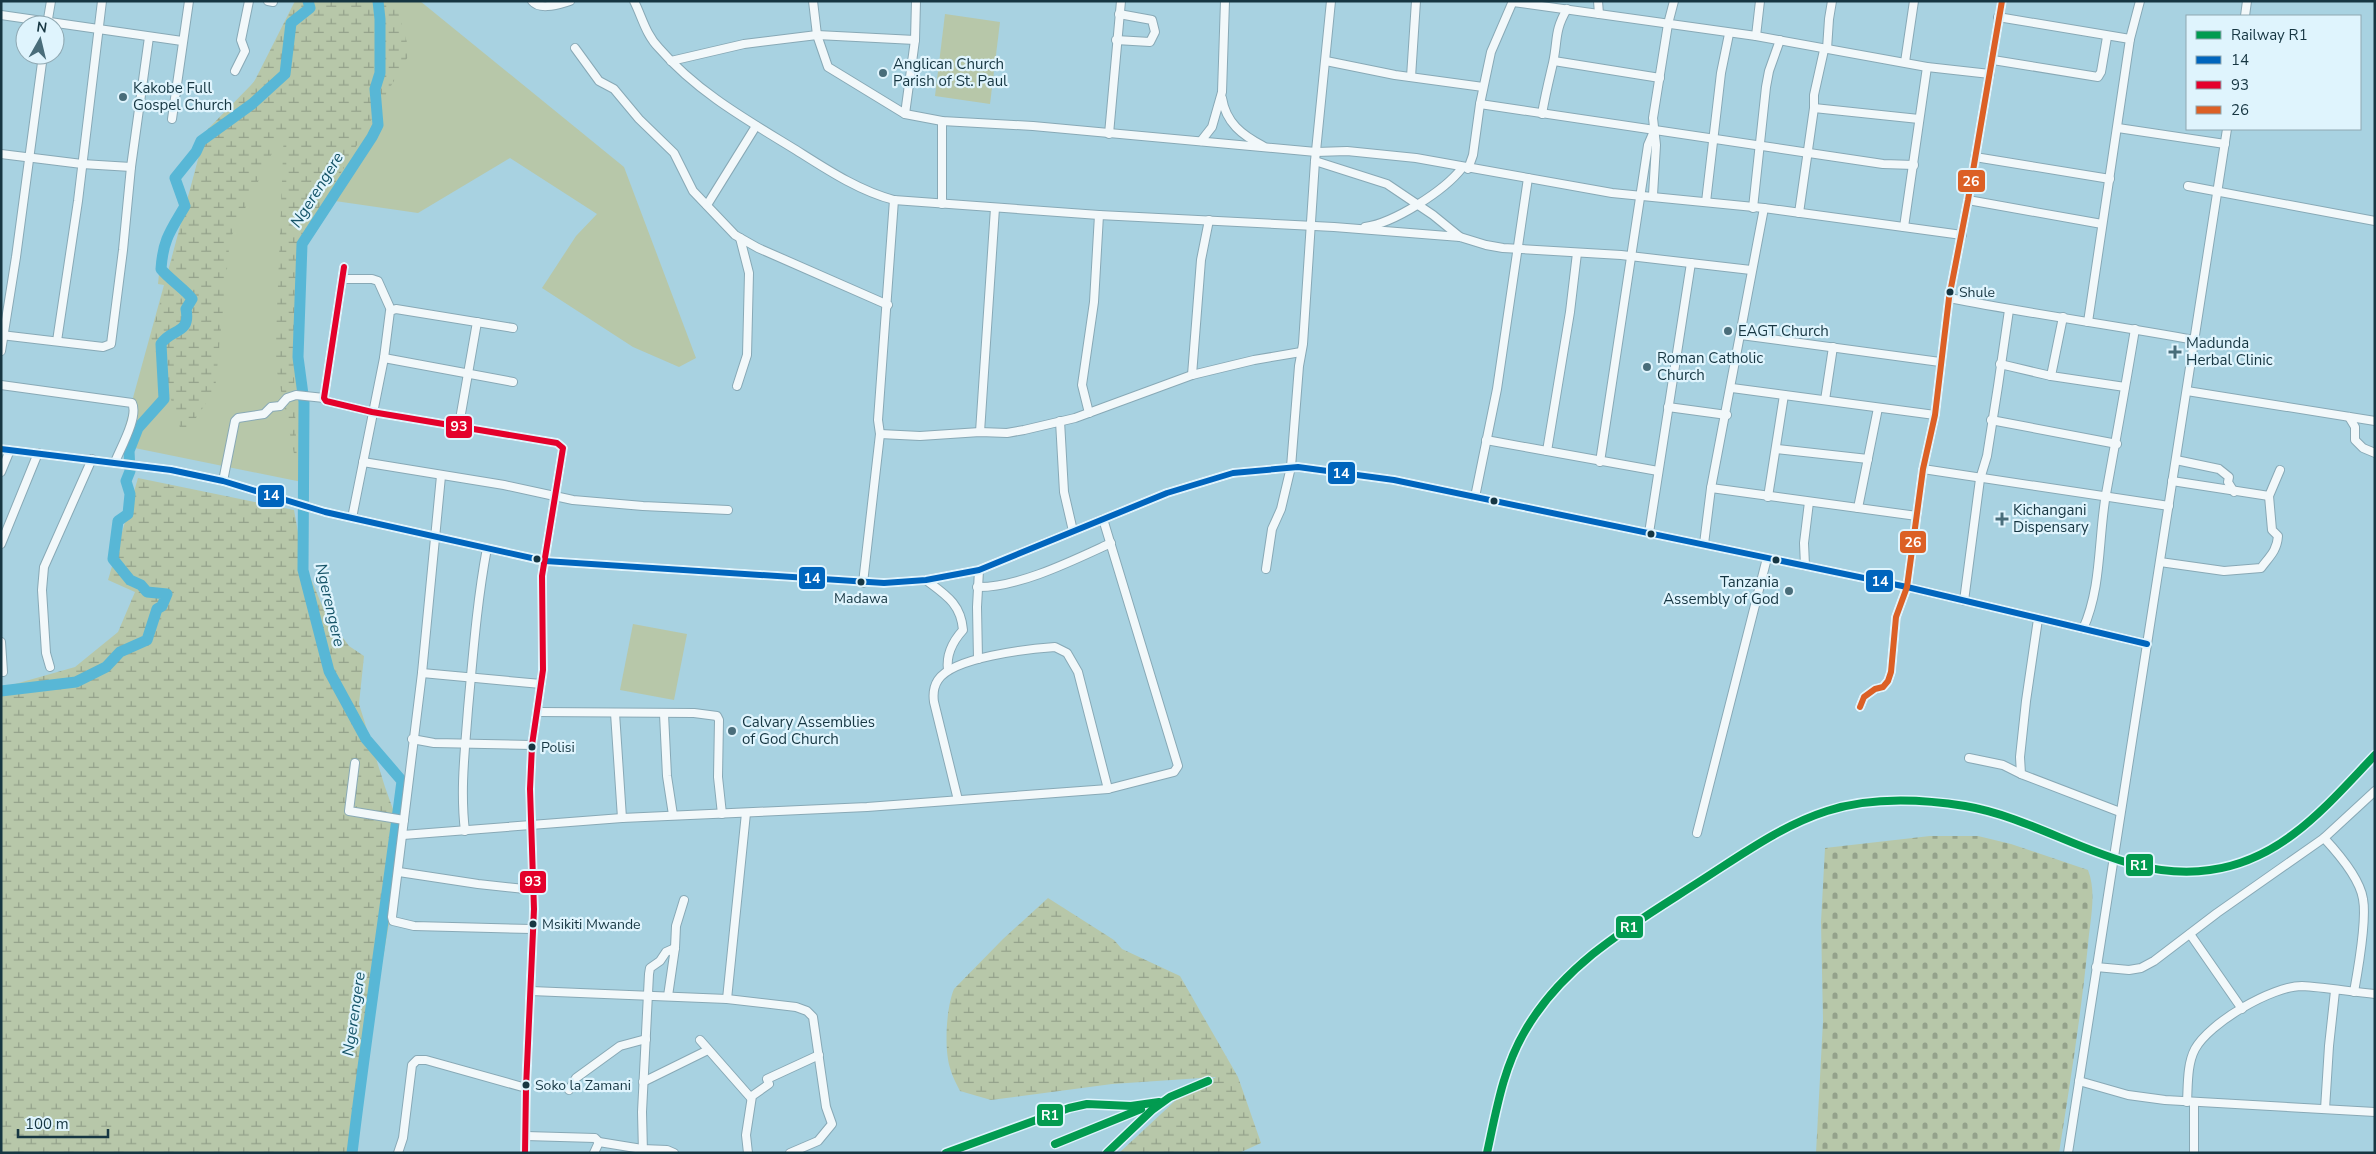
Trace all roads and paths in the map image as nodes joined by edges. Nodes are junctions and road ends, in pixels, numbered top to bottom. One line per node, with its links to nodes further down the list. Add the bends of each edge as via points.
1 (50, 1): 29 (street)
2 (102, 1): 35 (street)
3 (189, 1): 45 (street)
4 (249, 1): 55 (street, via 241,40 245,51)
5 (268, 1): 23 (street)
6 (532, 1): 7 (street, via 542,6)
7 (570, 1)
8 (634, 1): 49 (street, via 648,34)
9 (813, 1): 37 (street)
10 (916, 1): 42 (street)
11 (1121, 1): 26 (street)
12 (1225, 1): 60 (street)
13 (1331, 1): 50 (street)
14 (1416, 1): 57 (street)
15 (1598, 1): 27 (street)
16 (1674, 1): 33 (street)
17 (1760, 1): 38 (street)
18 (1832, 1): 47 (street)
19 (1914, 1): 52 (street)
20 (2002, 1): 32 (street)
21 (2140, 1): 41 (street)
22 (2247, 1): 30 (street)
23 (273, 2)
24 (1513, 2): 25 (street); 59 (street, via 1491,52)
25 (1567, 9): 27 (street); 51 (street, via 1558,24)
26 (1119, 14): 43 (street); 43 (street, via 1152,20 1155,32 1150,42)
27 (1599, 14): 33 (street)
28 (1, 15): 31 (street)
29 (48, 15)
30 (2245, 15)
31 (15, 17)
32 (1998, 17): 40 (street); 48 (street)
33 (1668, 24): 36 (street); 58 (street)
34 (65, 25): 35 (street)
35 (100, 30): 39 (street); 84 (street)
36 (1729, 34): 38 (street); 73 (street, via 1721,72)
37 (817, 35): 42 (street); 49 (street, via 744,44); 63 (street, via 828,67)
38 (1756, 36): 44 (street)
39 (149, 37): 45 (street); 86 (street)
40 (2107, 37): 41 (street); 48 (street, via 2098,77)
41 (2130, 39): 69 (street)
42 (915, 40): 63 (street)
43 (1116, 40): 72 (street)
44 (1780, 40): 47 (street); 76 (street, via 1769,71)
45 (182, 42): 65 (street)
46 (575, 48): 98 (street, via 600,81 614,89 648,129 674,153 694,191)
47 (1825, 49): 52 (street); 62 (street, via 1814,94)
48 (1993, 60): 56 (street)
49 (671, 61): 68 (street, via 722,104)
50 (1326, 61): 57 (street); 78 (street)
51 (1554, 61): 58 (street); 64 (street)
52 (1905, 62): 54 (street)
53 (42, 65): 82 (street)
54 (1927, 67): 56 (street); 66 (street)
55 (235, 71)
56 (1990, 74): 81 (street)
57 (1411, 77): 59 (street)
58 (1660, 78): 71 (street)
59 (1483, 87): 61 (street)
60 (1222, 92): 74 (street, via 1212,127); 77 (street, via 1224,108 1232,124)
61 (1480, 104): 64 (street); 87 (street, via 1473,155)
62 (1814, 108): 66 (street); 79 (street)
63 (905, 114): 67 (street)
64 (1542, 114): 71 (street)
65 (172, 118)
66 (1919, 119): 85 (street)
67 (942, 121): 72 (street); 97 (street)
68 (756, 126): 94 (street, via 829,170); 98 (street)
69 (2118, 128): 75 (street); 89 (street)
70 (2227, 130): 75 (street)
71 (1654, 131): 73 (street); 92 (street, via 1648,145); 93 (street)
72 (1109, 134): 74 (street)
73 (1714, 139): 76 (street); 96 (street)
74 (1201, 141): 77 (street)
75 (2225, 144): 91 (street)
76 (1761, 146): 79 (street); 101 (street)
77 (1268, 148): 78 (street)
78 (1316, 152): 83 (street); 87 (street, via 1416,158)
79 (1807, 153): 85 (street); 103 (street)
80 (1, 154): 82 (street)
81 (1975, 157): 89 (street); 95 (street)
82 (29, 158): 84 (street); 130 (street)
83 (1315, 161): 99 (street, via 1371,177); 108 (street)
84 (82, 164): 86 (street); 133 (street)
85 (1914, 165): 109 (street)
86 (131, 167): 133 (street, via 111,344 103,348)
87 (1465, 168): 88 (street); 99 (street)
88 (1528, 178): 92 (street, via 1612,193); 114 (street)
89 (2110, 179): 107 (street)
90 (2188, 186): 91 (street)
91 (2218, 190): 106 (street); 132 (street)
92 (1642, 194): 93 (street); 116 (street)
93 (1653, 196): 96 (street)
94 (894, 200): 97 (street); 122 (street)
95 (1968, 200): 107 (street); 111 (street)
96 (1706, 202): 101 (street)
97 (942, 204): 100 (street)
98 (707, 205): 113 (street)
99 (1417, 205): 110 (street, via 1377,225); 112 (street)
100 (995, 208): 104 (street); 163 (street)
101 (1754, 208): 102 (street)
102 (1764, 208): 103 (street); 119 (street)
103 (1799, 213): 109 (street)
104 (1099, 216): 105 (street); 155 (street, via 1094,302 1082,385)
105 (1209, 220): 108 (street); 141 (street, via 1201,260)
106 (2375, 220)
107 (2102, 224): 127 (street)
108 (1312, 225): 110 (street); 136 (street)
109 (1904, 227): 111 (street)
110 (1353, 229): 112 (street)
111 (1962, 235): 121 (street)
112 (1460, 237): 114 (street, via 1486,245)
113 (740, 238): 122 (street); 145 (street, via 749,273 746,355)
114 (1519, 249): 115 (street); 165 (street)
115 (1577, 253): 116 (street); 170 (street)
116 (1632, 257): 117 (street); 178 (street)
117 (1691, 263): 119 (street); 152 (street)
118 (344, 267): 120 (street)
119 (1751, 270): 131 (street)
120 (342, 279): 123 (street, via 378,281); 150 (street)
121 (1949, 298): 124 (street); 138 (street)
122 (888, 305): 164 (street, via 878,420)
123 (391, 310): 126 (street); 137 (street)
124 (2009, 310): 125 (street); 139 (street)
125 (2063, 317): 127 (street); 142 (street)
126 (477, 322): 128 (street); 140 (street)
127 (2088, 322): 129 (street)
128 (513, 328)
129 (2135, 329): 132 (street); 146 (street)
130 (3, 335): 133 (street); 135 (street)
131 (1741, 335): 134 (street); 147 (street)
132 (2195, 340): 148 (street)
133 (57, 341)
134 (1833, 347): 138 (street); 151 (street)
135 (1, 352)
136 (1301, 352): 141 (street); 179 (street)
137 (384, 358): 140 (street); 154 (street)
138 (1940, 362): 157 (street)
139 (2000, 364): 142 (street); 159 (street)
140 (468, 375): 143 (street); 162 (street)
141 (1192, 375): 155 (street)
142 (2051, 376): 146 (street)
143 (513, 382)
144 (1, 385): 176 (street, via 132,403 130,426)
145 (737, 386)
146 (2125, 386): 166 (street)
147 (1732, 388): 149 (street); 156 (street)
148 (2187, 391): 158 (street); 175 (street)
149 (1784, 395): 151 (street); 168 (street)
150 (324, 398): 154 (street); 186 (street, via 289,397 264,414 238,418)
151 (1825, 400): 153 (street)
152 (1668, 407): 156 (street); 182 (street)
153 (1878, 408): 157 (street); 174 (street)
154 (372, 412): 162 (street); 177 (street)
155 (1089, 413): 160 (street)
156 (1726, 415): 188 (street)
157 (1934, 416): 180 (street)
158 (2350, 417): 161 (street); 172 (street, via 2355,427 2355,440)
159 (1991, 420): 166 (street); 185 (street)
160 (1060, 421): 163 (street, via 1007,433); 202 (street, via 1064,492)
161 (2375, 421)
162 (459, 425): 190 (street, via 561,445 564,450)
163 (980, 432): 164 (street, via 920,436)
164 (880, 434): 220 (street)
165 (1486, 440): 170 (street); 191 (street)
166 (2117, 444): 192 (street)
167 (1, 449): 169 (street)
168 (1777, 449): 174 (street); 194 (street)
169 (10, 450): 171 (street); 183 (street)
170 (1547, 450): 178 (street)
171 (38, 452): 173 (street); 203 (street)
172 (2375, 453)
173 (92, 459): 176 (street); 231 (street, via 44,567 42,590 46,653)
174 (1868, 459): 197 (street)
175 (2176, 460): 187 (street); 189 (street, via 2224,471 2230,477 2229,486)
176 (114, 462): 186 (street)
177 (363, 462): 184 (street); 200 (street)
178 (1600, 462): 182 (street)
179 (1290, 467): 191 (street, via 1351,472); 201 (street, via 1240,472 1205,480); 216 (street, via 1281,509 1272,529)
180 (1924, 469): 185 (street); 199 (street)
181 (2280, 470): 193 (street)
182 (1658, 471): 204 (street)
183 (1, 472)
184 (441, 476): 190 (street); 205 (street)
185 (1980, 479): 192 (street); 223 (street)
186 (223, 481): 200 (street)
187 (2172, 481): 189 (street); 196 (street)
188 (1712, 488): 194 (street); 208 (street)
189 (2234, 492): 193 (street)
190 (554, 496): 198 (street, via 643,506); 212 (street)
191 (1475, 496): 204 (street)
192 (2106, 496): 196 (street); 227 (street, via 2094,596)
193 (2269, 496): 214 (street, via 2272,530 2278,536 2278,543 2274,554 2261,568 2224,571)
194 (1768, 497): 195 (street)
195 (1809, 502): 197 (street); 215 (street)
196 (2168, 506): 214 (street)
197 (1858, 508): 199 (street)
198 (728, 510)
199 (1917, 516): 222 (street)
200 (352, 518): 205 (street)
201 (1103, 519): 202 (street); 206 (street)
202 (1073, 531): 217 (street)
203 (3, 533): 207 (street)
204 (1649, 533): 208 (street)
205 (436, 537): 209 (street); 234 (street)
206 (1111, 543): 221 (street, via 1026,578); 249 (street, via 1178,766 1168,775)
207 (1, 544)
208 (1704, 544): 210 (street)
209 (487, 548): 211 (street); 235 (street)
210 (1767, 558): 215 (street); 260 (street)
211 (532, 559): 212 (street); 218 (street)
212 (545, 561): 213 (street); 218 (street)
213 (561, 562): 218 (street); 220 (street)
214 (2160, 562): 229 (street)
215 (1805, 566): 222 (street)
216 (1266, 569)
217 (979, 570): 219 (street); 221 (street)
218 (542, 576): 236 (street, via 544,643)
219 (926, 580): 220 (street); 226 (street, via 953,600)
220 (863, 583)
221 (977, 587): 224 (street)
222 (1906, 587): 223 (street); 237 (street, via 1896,617 1894,654 1888,682 1864,697)
223 (1964, 601): 225 (street)
224 (977, 613): 226 (street); 230 (street)
225 (2038, 619): 227 (street); 244 (street)
226 (962, 625): 232 (street, via 963,630 955,638 948,655)
227 (2083, 629): 229 (street)
228 (1, 642): 233 (street)
229 (2147, 644): 252 (street)
230 (978, 659): 232 (street); 249 (street, via 1055,647 1066,653 1078,672)
231 (50, 667)
232 (948, 670): 251 (street, via 938,679 934,696)
233 (3, 672)
234 (422, 673): 235 (street); 241 (street)
235 (471, 678): 236 (street); 242 (street)
236 (541, 684): 238 (street)
237 (1860, 707)
238 (538, 712): 239 (street); 243 (street)
239 (615, 713): 240 (street); 256 (street)
240 (664, 714): 254 (street, via 694,713 718,717); 255 (street)
241 (412, 738): 242 (street); 257 (street)
242 (465, 745): 243 (street); 259 (street, via 462,783)
243 (532, 745): 258 (street)
244 (2020, 757): 247 (street); 248 (street)
245 (1969, 758): 247 (street)
246 (355, 763): 257 (street, via 349,811)
247 (2003, 765): 248 (street)
248 (2021, 774): 252 (street)
249 (1108, 789): 251 (street)
250 (2375, 791): 262 (street)
251 (958, 800): 253 (street)
252 (2120, 812): 269 (street)
253 (746, 813): 254 (street); 276 (street)
254 (722, 814): 255 (street)
255 (673, 815): 256 (street)
256 (622, 818): 258 (street)
257 (404, 820): 261 (street)
258 (531, 826): 259 (street); 264 (street)
259 (465, 832): 261 (street)
260 (1697, 833)
261 (403, 835): 263 (street)
262 (2324, 838): 267 (street); 272 (street, via 2340,857 2363,899 2360,950)
263 (399, 872): 264 (street); 266 (street, via 392,918 398,924)
264 (534, 890): 266 (street)
265 (684, 900): 268 (street, via 676,926)
266 (532, 928): 270 (street)
267 (2190, 934): 269 (street, via 2141,968 2128,970); 278 (street)
268 (675, 948): 274 (street, via 650,968); 275 (street)
269 (2096, 966): 283 (street)
270 (530, 991): 274 (street); 285 (street)
271 (2335, 991): 272 (street); 277 (street); 278 (street, via 2302,986 2289,988 2263,996)
272 (2351, 992): 273 (street); 277 (street)
273 (2375, 994)
274 (647, 995): 275 (street); 279 (street)
275 (668, 996): 276 (street)
276 (727, 999): 282 (street, via 807,1011 813,1017)
277 (2334, 1005): 289 (street)
278 (2242, 1009): 288 (street, via 2202,1039 2195,1050 2189,1074)
279 (646, 1039): 284 (street); 286 (street, via 620,1046 576,1078)
280 (700, 1040): 281 (street)
281 (708, 1050): 284 (street); 287 (street)
282 (819, 1055): 287 (street, via 767,1079 769,1084); 299 (street, via 826,1107 832,1124 818,1141)
283 (2079, 1081): 288 (street, via 2138,1097); 300 (street)
284 (643, 1082): 293 (street)
285 (526, 1088): 291 (street); 294 (street, via 434,1062 416,1060 412,1065 403,1138)
286 (569, 1090)
287 (751, 1098): 298 (street, via 746,1135)
288 (2190, 1102): 289 (street); 301 (street)
289 (2325, 1109): 290 (street)
290 (2375, 1112)
291 (526, 1136): 292 (street, via 583,1137 595,1138); 295 (street)
292 (599, 1142): 293 (street); 296 (street)
293 (642, 1151): 297 (street, via 663,1149)
294 (398, 1153)
295 (526, 1153)
296 (594, 1153)
297 (674, 1153)
298 (748, 1153)
299 (790, 1153)
300 (2068, 1153)
301 (2194, 1153)

